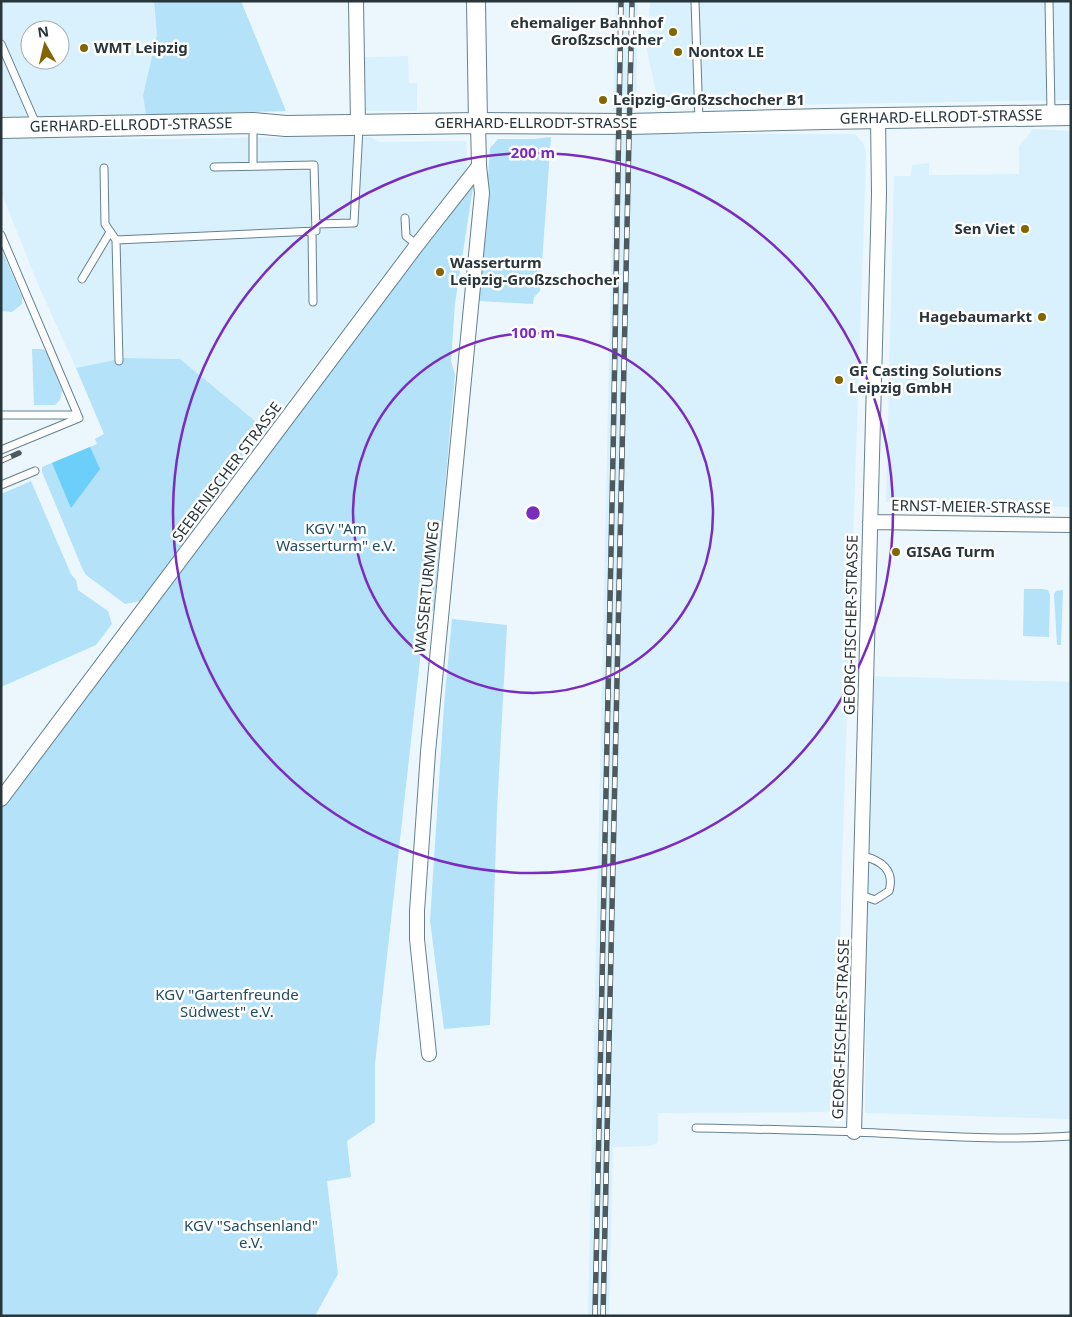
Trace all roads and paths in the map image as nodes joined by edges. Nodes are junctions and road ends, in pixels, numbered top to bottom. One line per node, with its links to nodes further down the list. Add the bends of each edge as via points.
1 (356, 1): 11 (street)
2 (476, 1): 10 (street)
3 (695, 1): 8 (lane)
4 (1049, 1): 6 (lane)
5 (1, 44): 12 (lane)
6 (1061, 116): 7 (main road, GERHARD-ELLRODT-STRASSE)
7 (878, 118): 8 (main road, GERHARD-ELLRODT-STRASSE); 33 (street, GEORG-FISCHER-STRASSE, via 879,194)
8 (698, 121): 10 (main road, GERHARD-ELLRODT-STRASSE)
9 (253, 123): 11 (main road, GERHARD-ELLRODT-STRASSE, via 286,126); 12 (main road, GERHARD-ELLRODT-STRASSE); 14 (lane)
10 (478, 123): 11 (main road, GERHARD-ELLRODT-STRASSE); 15 (street, WASSERTURMWEG)
11 (358, 124): 19 (lane, via 354,223)
12 (37, 127): 13 (main road, GERHARD-ELLRODT-STRASSE)
13 (1, 128)
14 (253, 166): 16 (lane); 19 (lane, via 314,165)
15 (479, 166): 24 (street, SEEBENISCHER STRASSE); 38 (street, WASSERTURMWEG, via 482,193 428,752 417,911)
16 (214, 167)
17 (104, 168): 20 (lane, via 105,224)
18 (405, 218): 24 (lane, via 406,236)
19 (316, 224): 21 (lane, via 316,231)
20 (110, 232): 23 (lane); 25 (lane)
21 (312, 232): 23 (lane); 26 (lane)
22 (1, 235): 28 (lane)
23 (116, 240): 27 (lane)
24 (417, 245): 35 (street, SEEBENISCHER STRASSE)
25 (82, 279)
26 (313, 302)
27 (119, 361)
28 (77, 414): 29 (lane); 30 (lane, via 79,418)
29 (1, 415)
30 (1, 450)
31 (35, 471): 32 (lane)
32 (1, 485)
33 (870, 522): 34 (street, ERNST-MEIER-STRASSE); 36 (street, GEORG-FISCHER-STRASSE)
34 (1071, 525)
35 (1, 799)
36 (862, 856): 37 (street, GEORG-FISCHER-STRASSE); 37 (lane, via 874,859 888,869 892,882 889,891 875,900)
37 (861, 895): 40 (street, GEORG-FISCHER-STRASSE)
38 (429, 1054)
39 (696, 1128): 40 (lane)
40 (854, 1132): 41 (lane, via 1038,1139)
41 (1071, 1136)

